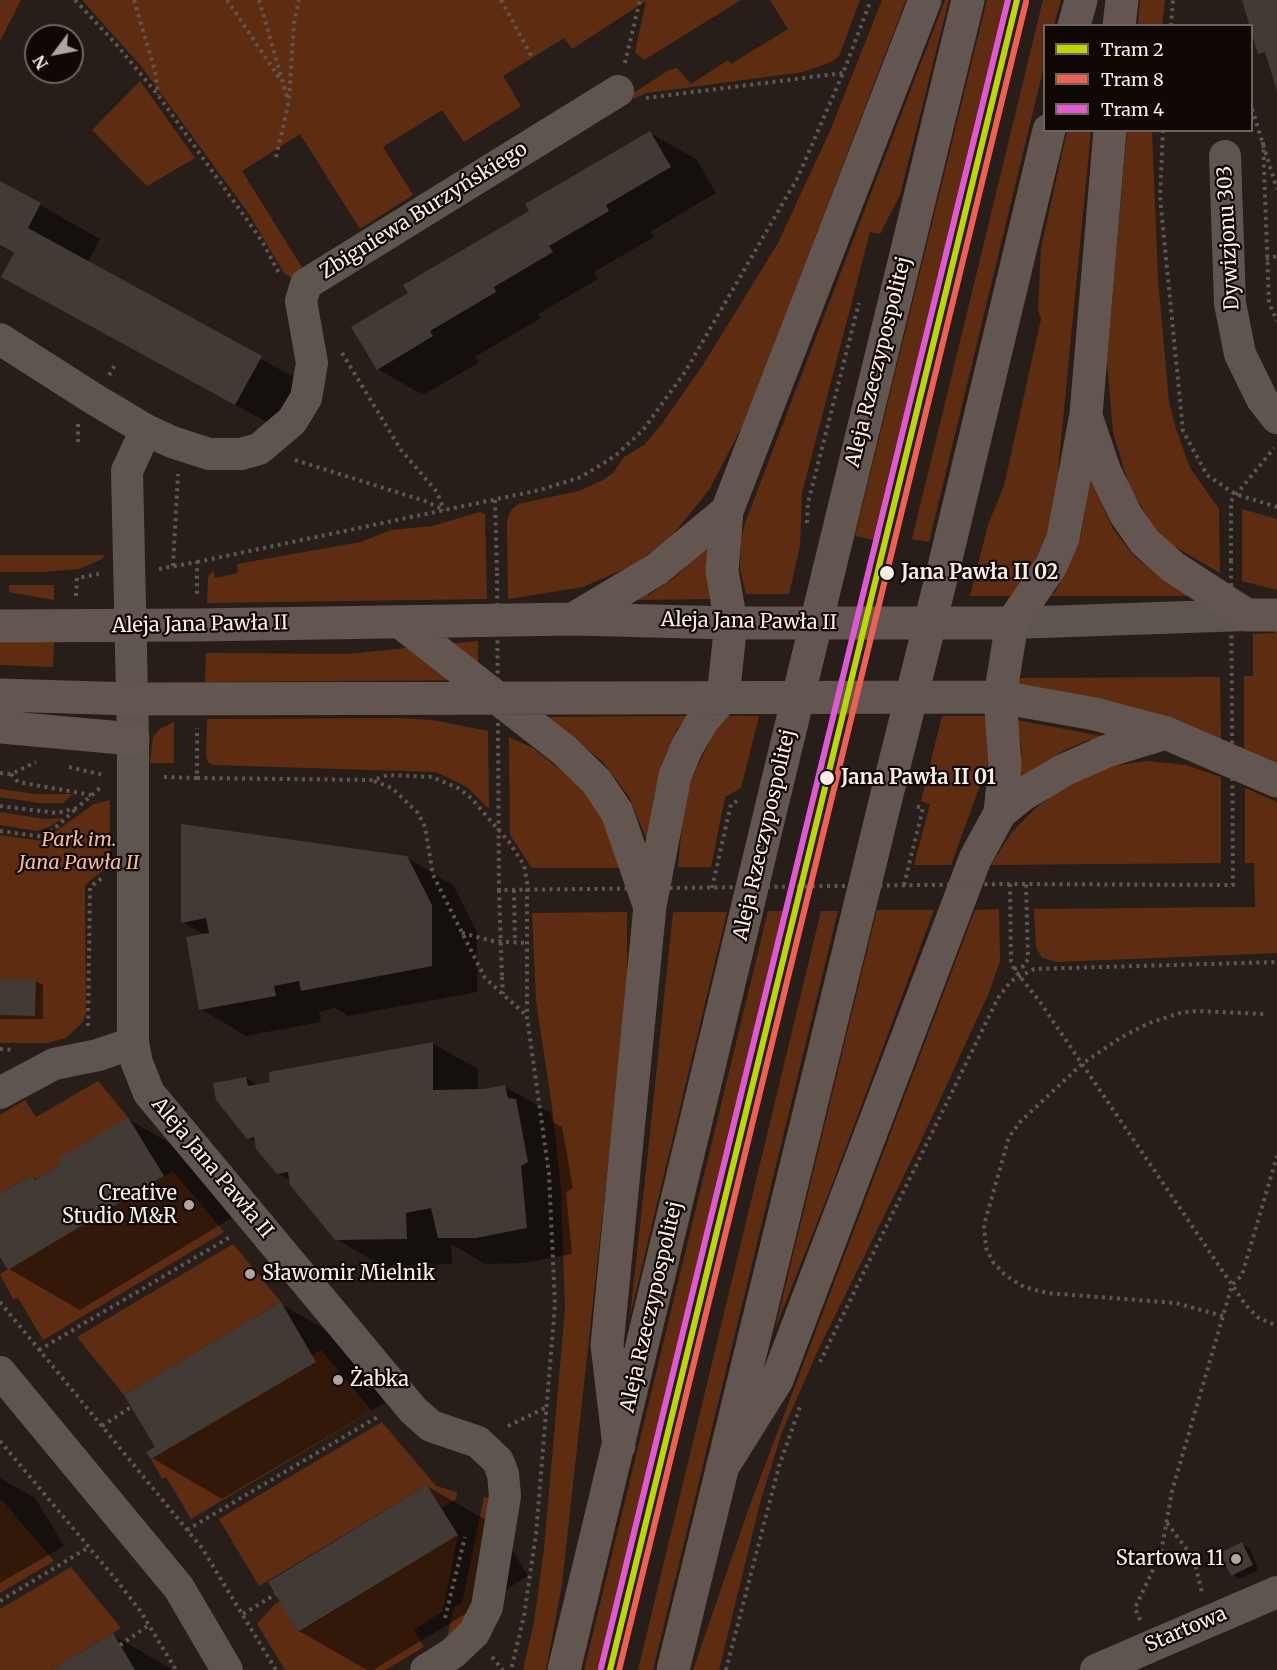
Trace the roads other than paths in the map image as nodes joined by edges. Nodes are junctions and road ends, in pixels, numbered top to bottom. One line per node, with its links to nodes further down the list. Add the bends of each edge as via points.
1 (925, 0): 15 (main road)
2 (968, 0): 37 (main road, Aleja Rzeczypospolitej, bridge, via 829,570 761,792)
3 (1080, 0): 5 (main road)
4 (1122, 0): 6 (main road)
5 (1074, 24)
6 (1119, 24)
7 (618, 91): 14 (street, Zbigniewa Burzyńskiego, via 306,284 301,302 312,363 306,398 292,421 259,449 241,454 209,454)
8 (1049, 132): 38 (main road, bridge, via 944,567 900,796)
9 (1110, 132): 12 (main road)
10 (1225, 156): 13 (street, Dywizjonu 303, via 1230,303 1240,354 1262,399)
11 (0, 339): 14 (street)
12 (1086, 414): 16 (main road, via 1106,472 1126,515 1145,542 1173,567); 20 (main road, via 1063,538 1051,566)
13 (1277, 418)
14 (159, 436): 22 (street, via 127,471)
15 (727, 511): 17 (main road, via 657,569); 19 (main road, via 722,571)
16 (1262, 615): 20 (street, Aleja Jana Pawła II)
17 (574, 619): 18 (main road, Aleja Jana Pawła II); 19 (main road, Aleja Jana Pawła II)
18 (400, 622): 22 (main road, Aleja Jana Pawła II); 24 (main road)
19 (731, 623): 20 (main road, Aleja Jana Pawła II); 25 (main road)
20 (1012, 623): 26 (main road)
21 (0, 626): 22 (main road, Aleja Jana Pawła II)
22 (130, 626): 27 (street, Aleja Jana Pawła II)
23 (0, 695): 27 (main road)
24 (495, 697): 25 (main road); 27 (main road); 33 (main road, via 564,750 596,781 617,813)
25 (723, 697): 26 (main road); 33 (main road, via 703,720 675,776)
26 (1000, 697): 29 (main road, via 1095,714); 32 (main road, via 1005,764)
27 (133, 699): 30 (street, Aleja Jana Pawła II)
28 (0, 727): 30 (main road)
29 (1166, 733): 31 (main road); 32 (main road, via 1107,751 1064,770)
30 (133, 739): 34 (street, Aleja Jana Pawła II)
31 (1277, 781)
32 (1000, 813): 38 (main road, via 975,859 777,1380)
33 (650, 906): 37 (main road, via 607,1345)
34 (133, 1043): 35 (street, via 54,1064); 41 (street, Aleja Jana Pawła II, via 140,1075 149,1093 413,1410 431,1426 478,1442 498,1461 505,1496 487,1607 474,1633 453,1653)
35 (0, 1093)
36 (0, 1372): 40 (street, via 178,1588)
37 (619, 1446): 42 (main road, Aleja Rzeczypospolitej)
38 (722, 1468): 43 (main road)
39 (1277, 1592): 44 (street, Startowa)
40 (227, 1670)
41 (426, 1670)
42 (564, 1670)
43 (673, 1670)
44 (1096, 1670)

